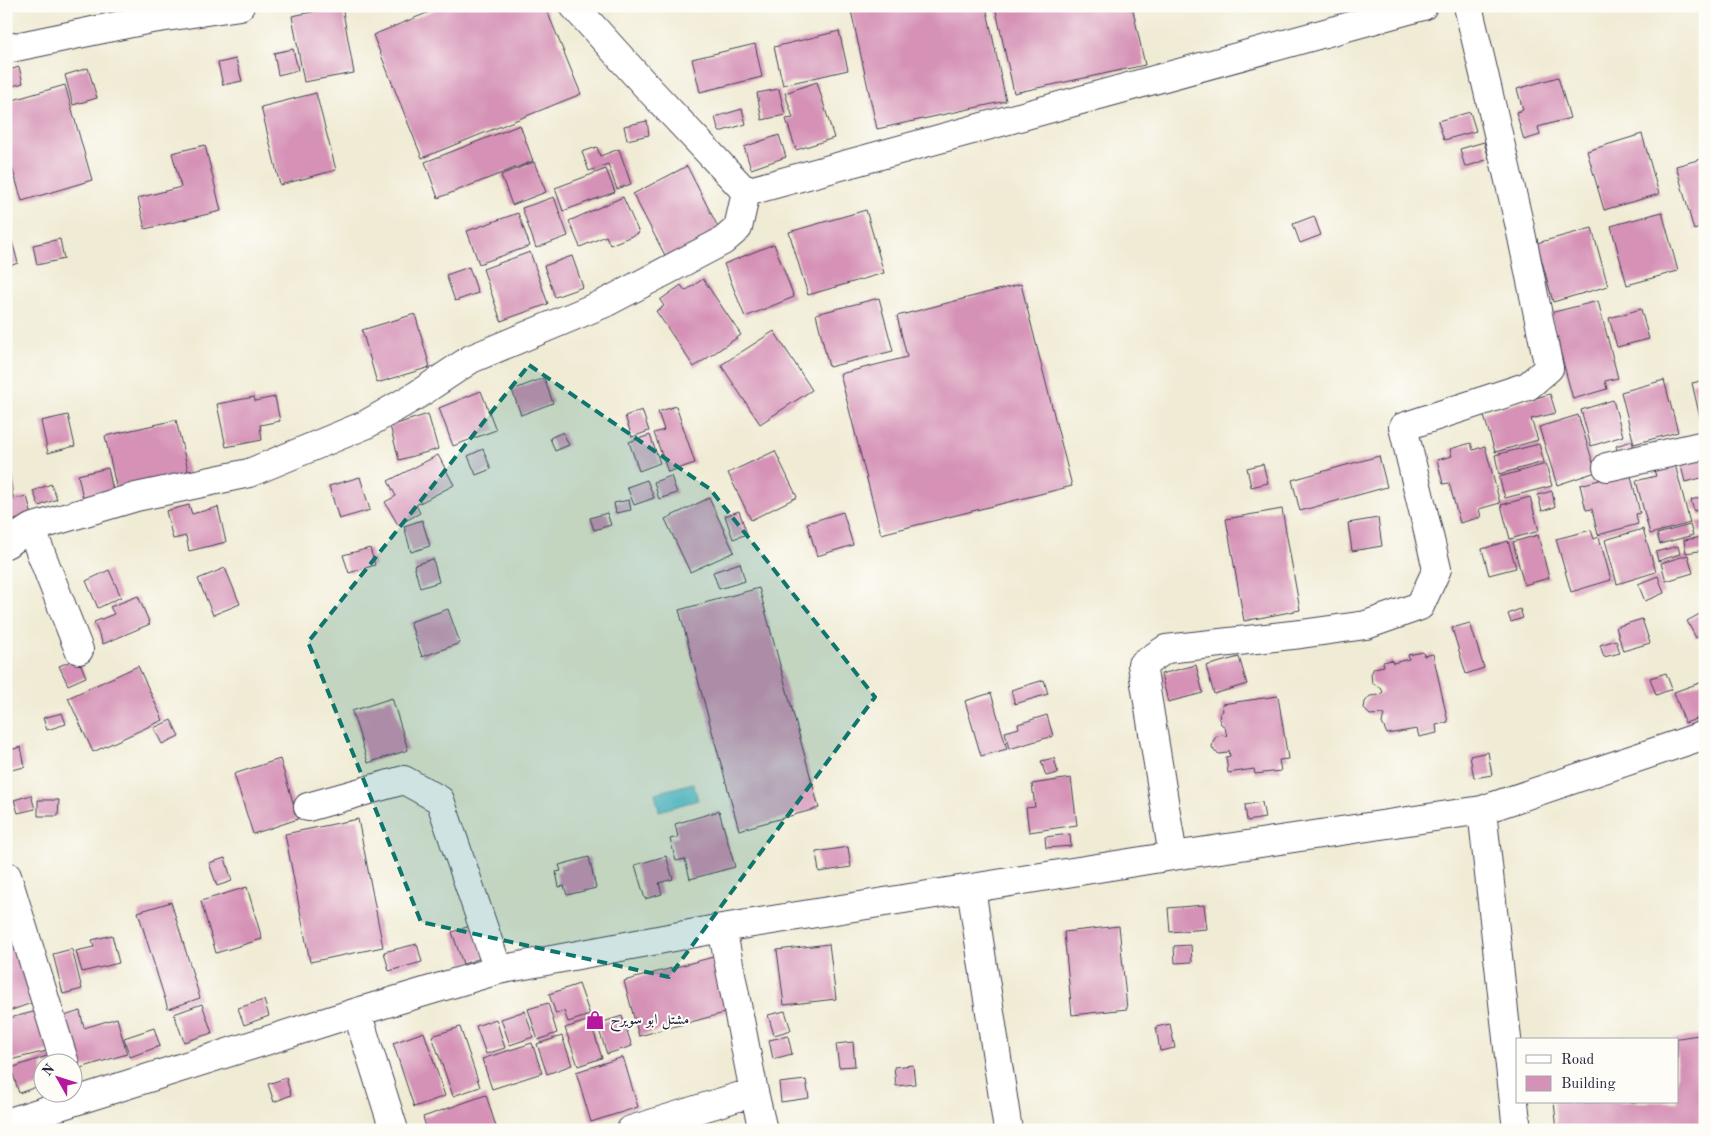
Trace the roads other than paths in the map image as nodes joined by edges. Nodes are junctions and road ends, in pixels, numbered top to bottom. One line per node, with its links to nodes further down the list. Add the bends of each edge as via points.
1 (240, 6): 6 (street, via 146,20)
2 (574, 6): 7 (street)
3 (1423, 6): 5 (street)
4 (1468, 6): 16 (street, via 1549,368 1528,386 1403,428 1437,569 1420,606 1366,625 1166,650 1142,665)
5 (1353, 16): 7 (street)
6 (6, 49)
7 (746, 192): 10 (street, via 738,228 723,241 606,303 471,359 365,425 249,473 136,497)
8 (1705, 445): 9 (street)
9 (1607, 467)
10 (31, 528): 11 (street); 12 (street)
11 (6, 544)
12 (79, 650)
13 (1705, 735): 15 (street)
14 (308, 807): 20 (street, via 404,780 440,800)
15 (1482, 810): 16 (street); 31 (street)
16 (1173, 856): 18 (street)
17 (7, 876): 22 (street)
18 (972, 888): 19 (street); 30 (street)
19 (722, 928): 20 (street); 23 (street)
20 (498, 970): 21 (street)
21 (357, 1012): 24 (street); 27 (street)
22 (61, 1054)
23 (754, 1092): 28 (street); 29 (street)
24 (82, 1093)
25 (52, 1104): 26 (street)
26 (6, 1123)
27 (394, 1130)
28 (631, 1130)
29 (763, 1130)
30 (1008, 1130)
31 (1516, 1130)

